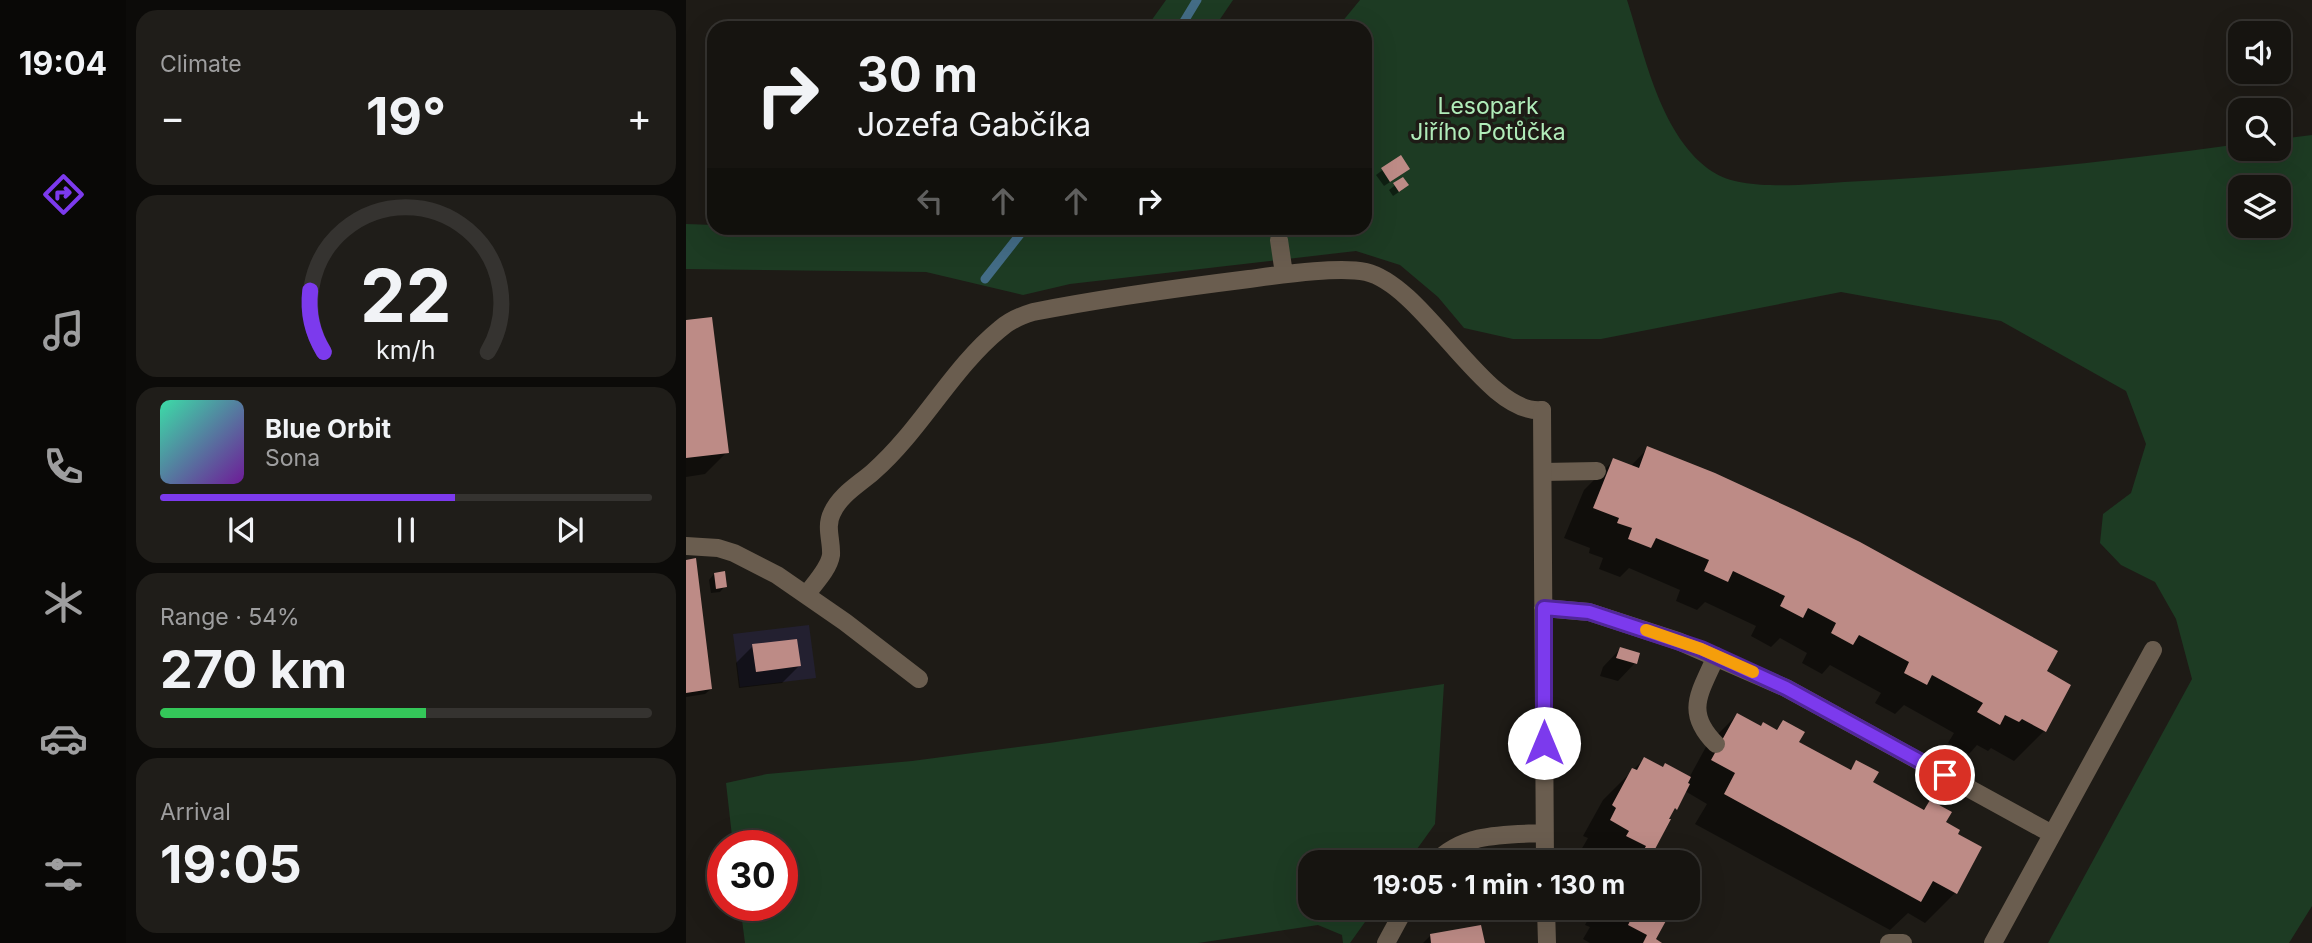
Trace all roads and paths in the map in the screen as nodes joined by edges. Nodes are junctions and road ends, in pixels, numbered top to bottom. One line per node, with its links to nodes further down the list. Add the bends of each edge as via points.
1 (1279, 240): 2 (street)
2 (1284, 274): 4 (street, via 1367,272 1402,291 1510,401 1527,410 1542,410); 6 (street, via 1015,317 978,349 901,444 837,503 828,531 829,564)
3 (1597, 471): 4 (street)
4 (1543, 472): 7 (street)
5 (686, 546): 6 (street, via 734,553)
6 (806, 595): 10 (street)
7 (1544, 608): 9 (street, via 1589,612); 12 (street)
8 (2152, 650): 13 (street)
9 (1716, 656): 11 (street, via 1696,708 1698,722); 13 (street, via 1786,688)
10 (919, 679)
11 (1716, 744)
12 (1544, 833): 14 (street, via 1474,838); 15 (street)
13 (2052, 834): 22 (street)
14 (1451, 850)
15 (1545, 850)
16 (1398, 920): 18 (street)
17 (1546, 920): 19 (street)
18 (1386, 943)
19 (1547, 943)
20 (1889, 943): 21 (street)
21 (1903, 943)
22 (1993, 943)

